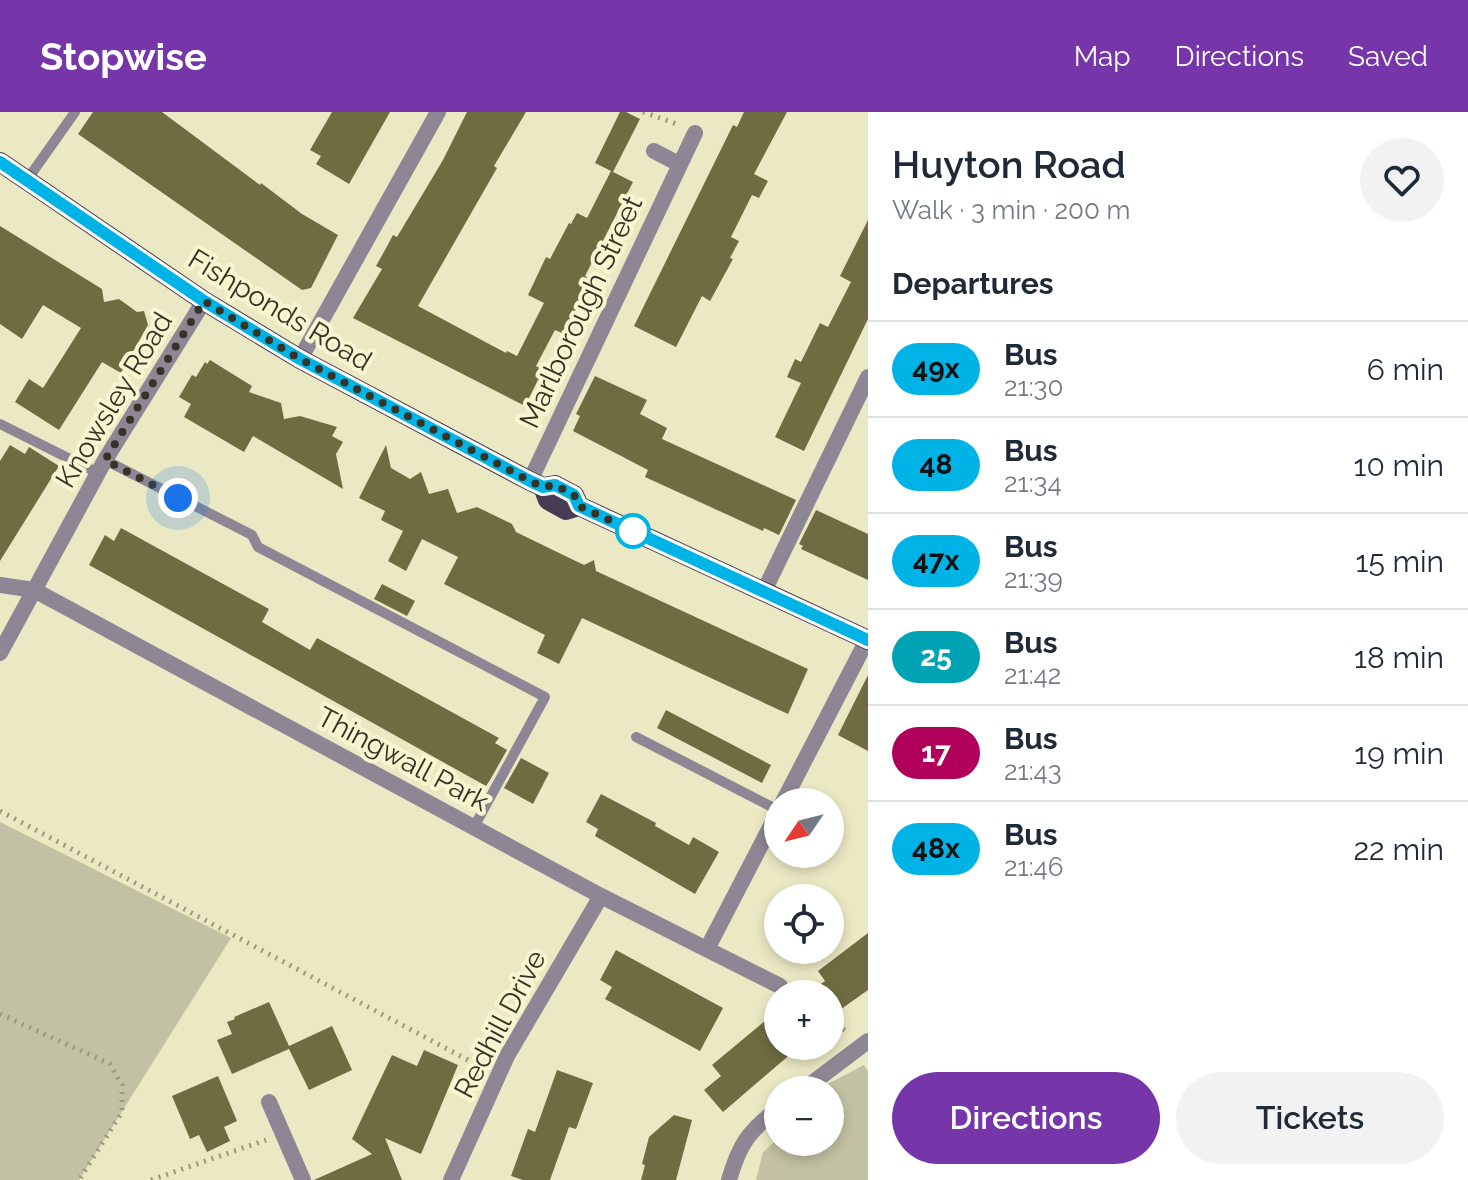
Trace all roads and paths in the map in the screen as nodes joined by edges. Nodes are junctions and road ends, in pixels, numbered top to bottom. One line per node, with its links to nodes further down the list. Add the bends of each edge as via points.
1 (75, 112): 8 (lane)
2 (438, 112): 10 (street)
3 (643, 112): 4 (path)
4 (695, 133): 7 (street, Marlborough Street)
5 (654, 151): 7 (street)
6 (0, 162): 8 (main road, Fishponds Road)
7 (679, 164): 14 (street, Marlborough Street)
8 (27, 180): 9 (main road, Fishponds Road)
9 (204, 301): 10 (main road, Fishponds Road); 13 (street, Knowsley Road)
10 (300, 359): 14 (main road, Fishponds Road)
11 (868, 377): 17 (street)
12 (0, 424): 13 (lane)
13 (102, 467): 16 (street, Knowsley Road); 24 (lane, via 252,535 258,547 545,697)
14 (537, 484): 17 (main road, Fishponds Road, via 548,500 566,510 579,506)
15 (0, 585): 16 (street, Thingwall Park)
16 (34, 590): 19 (street, Knowsley Road); 24 (street, Thingwall Park)
17 (764, 591): 18 (main road, Fishponds Road)
18 (868, 640): 21 (street)
19 (0, 653)
20 (636, 737): 22 (lane)
21 (790, 788)
22 (764, 804)
23 (0, 811): 31 (path)
24 (474, 827): 26 (street, Thingwall Park)
25 (764, 838): 27 (street)
26 (601, 896): 27 (street, Thingwall Park); 31 (street, Redhill Drive)
27 (707, 949): 28 (street, Thingwall Park)
28 (768, 980)
29 (0, 1014): 36 (path, via 110,1064 122,1085 122,1112)
30 (868, 1041): 32 (street)
31 (498, 1076): 39 (street, Redhill Drive)
32 (822, 1076)
33 (269, 1102): 35 (street)
34 (764, 1120): 40 (street, via 736,1154)
35 (283, 1135): 37 (path); 38 (street)
36 (79, 1180)
37 (151, 1180)
38 (303, 1180)
39 (451, 1180)
40 (729, 1180)

